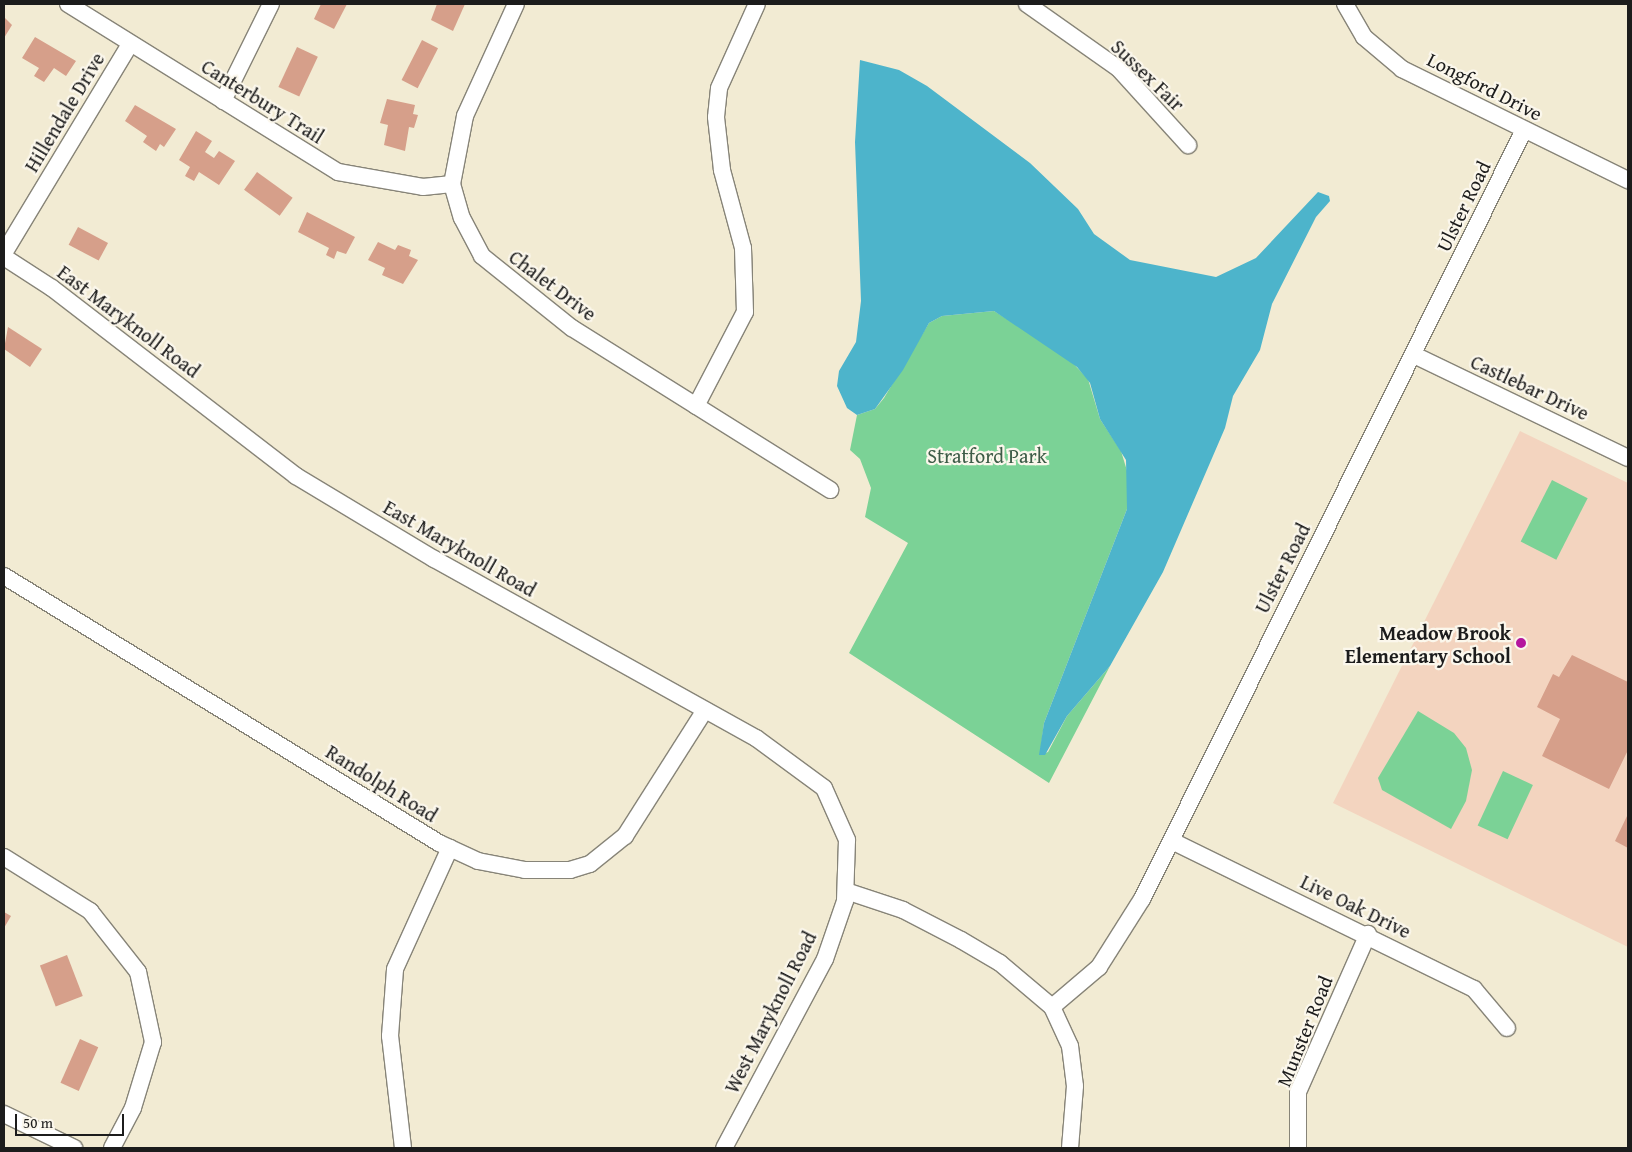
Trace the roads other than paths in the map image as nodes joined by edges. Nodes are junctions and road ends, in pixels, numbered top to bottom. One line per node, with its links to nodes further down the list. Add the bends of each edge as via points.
1 (68, 4): 7 (street, Canterbury Trail)
2 (271, 4): 8 (street)
3 (516, 4): 12 (street, Chalet Drive, via 465,116)
4 (757, 4): 16 (street, via 719,88 716,118 722,170 743,248 745,312)
5 (1027, 4): 10 (street, Sussex Fair, via 1119,69)
6 (1345, 4): 9 (street, Longford Drive, via 1364,37 1402,69)
7 (130, 44): 8 (street, Canterbury Trail); 13 (street, Hillendale Drive)
8 (223, 102): 12 (street, Canterbury Trail, via 338,172 414,186)
9 (1524, 130): 11 (street, Longford Drive); 15 (street, Ulster Road)
10 (1188, 145)
11 (1628, 180)
12 (452, 184): 16 (street, Chalet Drive, via 462,218 489,263 572,328)
13 (4, 253)
14 (4, 257): 20 (street, East Maryknoll Road, via 52,288 303,481)
15 (1414, 355): 17 (street, Castlebar Drive); 21 (street, Ulster Road)
16 (696, 406): 18 (street, Chalet Drive)
17 (1628, 458)
18 (830, 490)
19 (4, 576): 22 (street, Randolph Road)
20 (705, 710): 22 (street, Randolph Road, via 625,836 590,864 570,870 525,870 478,861); 24 (street, East Maryknoll Road, via 756,738 824,788 847,840)
21 (1172, 841): 25 (street, Live Oak Drive); 26 (street, Ulster Road, via 1108,955 1068,997)
22 (450, 848): 31 (street, via 395,969 392,1077)
23 (4, 857): 30 (street, via 90,911 138,972 153,1042 132,1108)
24 (846, 891): 26 (street, via 903,910 961,940 1000,962); 32 (street, West Maryknoll Road, via 825,960)
25 (1368, 934): 27 (street, Live Oak Drive, via 1474,989); 34 (street, Munster Road, via 1298,1092)
26 (1052, 1007): 33 (street, via 1070,1046 1075,1086)
27 (1507, 1028)
28 (4, 1114): 29 (street)
29 (74, 1148)
30 (112, 1148)
31 (403, 1148)
32 (724, 1148)
33 (1070, 1148)
34 (1298, 1148)

